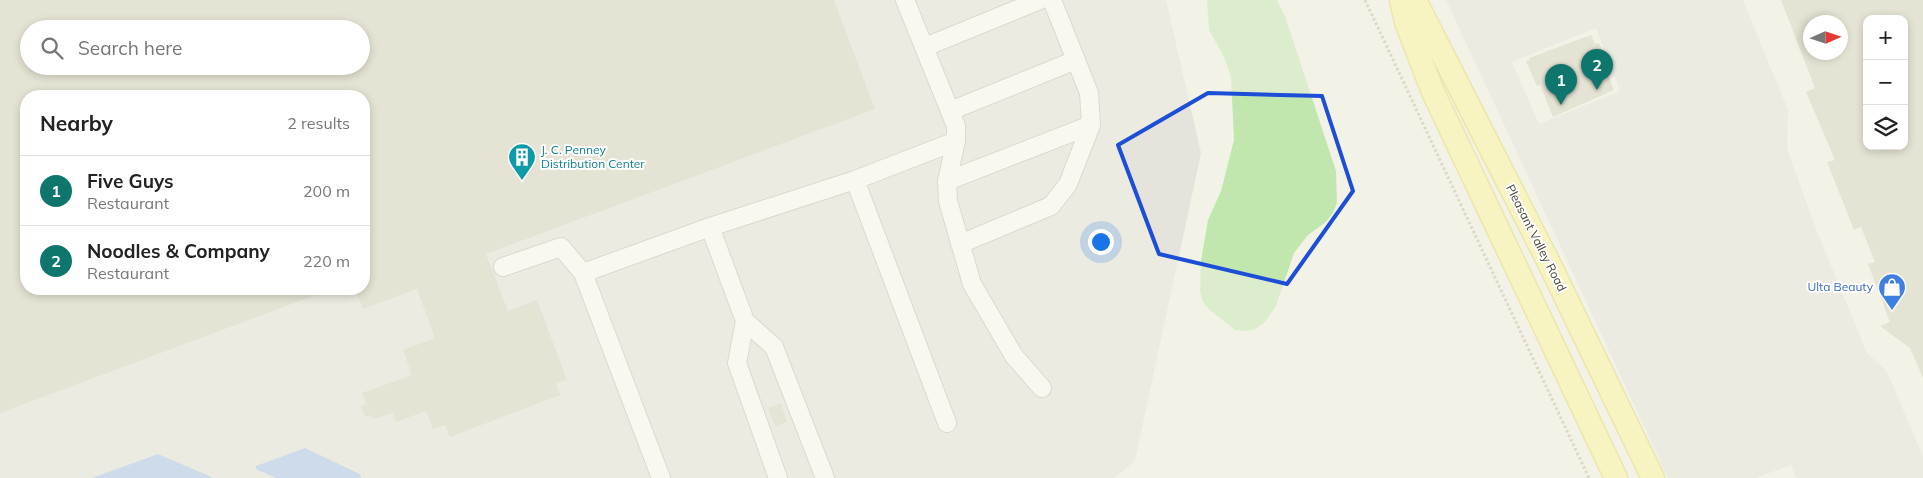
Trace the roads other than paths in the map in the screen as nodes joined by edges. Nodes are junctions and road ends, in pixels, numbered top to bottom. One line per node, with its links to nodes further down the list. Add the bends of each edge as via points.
1 (906, 0): 6 (lane)
2 (1040, 0): 6 (lane)
3 (1052, 0): 7 (lane)
4 (1401, 0): 18 (main road, via 1406,22 1434,92)
5 (1415, 0): 17 (main road, Pleasant Valley Road)
6 (925, 47): 8 (lane)
7 (1076, 60): 8 (lane); 9 (lane, via 1089,93)
8 (950, 111): 10 (lane, via 956,126)
9 (1091, 125): 12 (lane); 14 (lane, via 1068,184 1051,206)
10 (956, 142): 11 (lane); 12 (lane)
11 (856, 180): 13 (lane); 23 (lane)
12 (946, 181): 14 (lane)
13 (710, 227): 16 (lane); 20 (lane)
14 (960, 244): 22 (lane, via 972,284 994,323 1014,356)
15 (503, 267): 16 (lane, via 561,247)
16 (583, 273): 24 (lane)
17 (1563, 292): 18 (main road); 19 (main road, Pleasant Valley Road)
18 (1535, 306): 21 (main road)
19 (1574, 314): 21 (main road); 28 (main road, Pleasant Valley Road)
20 (744, 321): 25 (lane, via 737,363); 26 (lane, via 774,347)
21 (1545, 328): 27 (main road)
22 (1042, 388)
23 (947, 423)
24 (660, 478)
25 (778, 478)
26 (825, 478)
27 (1616, 478)
28 (1653, 478)

